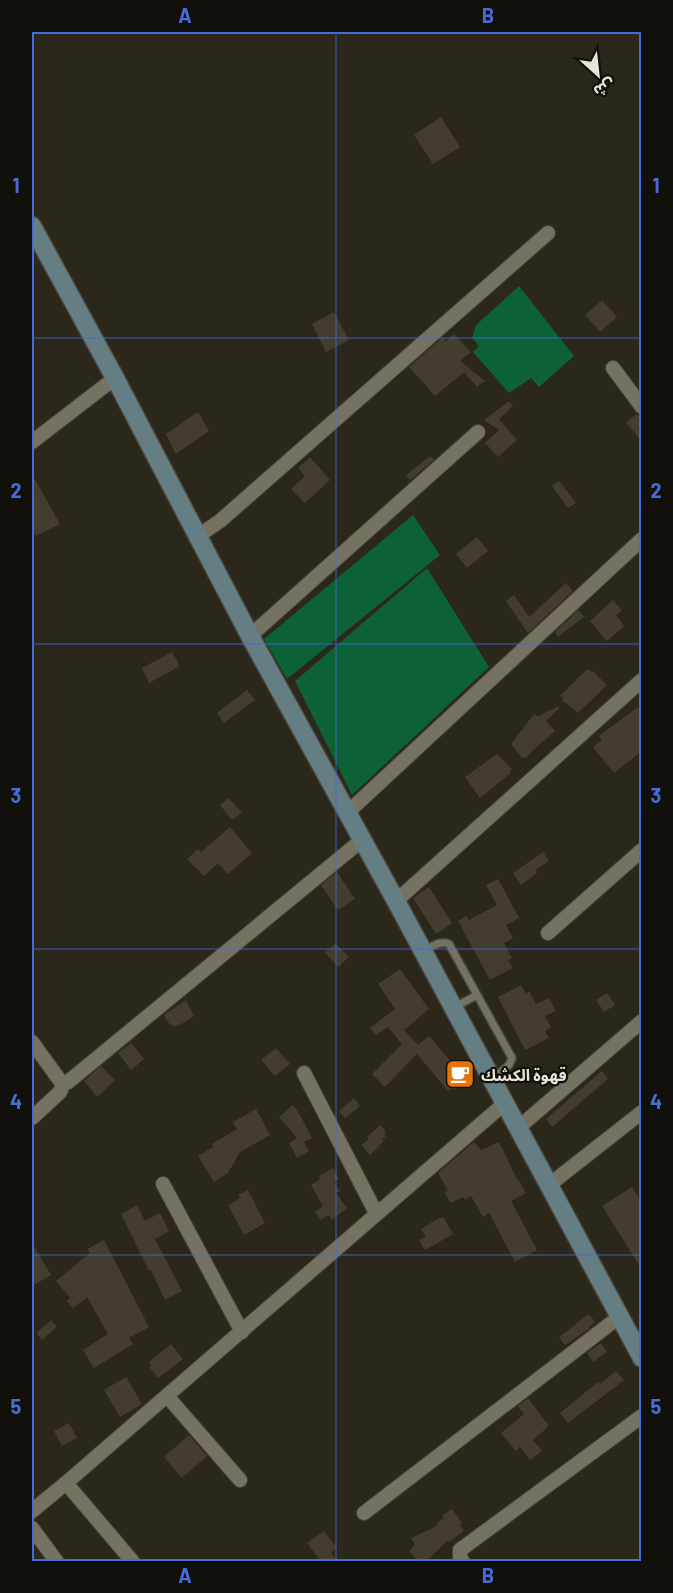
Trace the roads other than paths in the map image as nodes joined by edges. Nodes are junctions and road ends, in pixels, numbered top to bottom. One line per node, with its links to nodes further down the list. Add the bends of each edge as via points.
1 (32, 226): 4 (main road)
2 (548, 233): 8 (street, via 220,521)
3 (613, 368): 5 (street)
4 (115, 378): 7 (street); 8 (main road)
5 (642, 407)
6 (478, 432): 10 (street)
7 (32, 442)
8 (198, 536): 10 (main road)
9 (642, 539): 12 (street)
10 (250, 636): 12 (main road)
11 (642, 680): 15 (street)
12 (347, 813): 13 (main road)
13 (362, 840): 15 (main road); 24 (street)
14 (642, 850): 16 (street)
15 (396, 902): 17 (main road)
16 (548, 933)
17 (423, 951): 18 (lane, via 444,942 449,944); 19 (main road)
18 (477, 995): 19 (lane); 23 (lane, via 512,1058)
19 (453, 1008): 23 (main road)
20 (642, 1022): 28 (street)
21 (32, 1042): 24 (street)
22 (304, 1073): 31 (street)
23 (492, 1080): 25 (main road)
24 (64, 1083): 27 (street, via 60,1092)
25 (505, 1103): 28 (main road); 31 (street)
26 (642, 1112): 30 (street)
27 (32, 1118)
28 (517, 1129): 30 (main road)
29 (163, 1184): 33 (street)
30 (549, 1185): 32 (main road)
31 (376, 1214): 33 (street)
32 (620, 1317): 34 (main road); 40 (street)
33 (242, 1332): 35 (street)
34 (639, 1346)
35 (167, 1396): 37 (street); 38 (street)
36 (642, 1416): 44 (street, via 460,1550)
37 (240, 1480)
38 (66, 1483): 39 (street); 43 (street)
39 (32, 1511)
40 (364, 1513)
41 (32, 1528): 42 (street)
42 (57, 1562)
43 (133, 1562)
44 (463, 1562)

